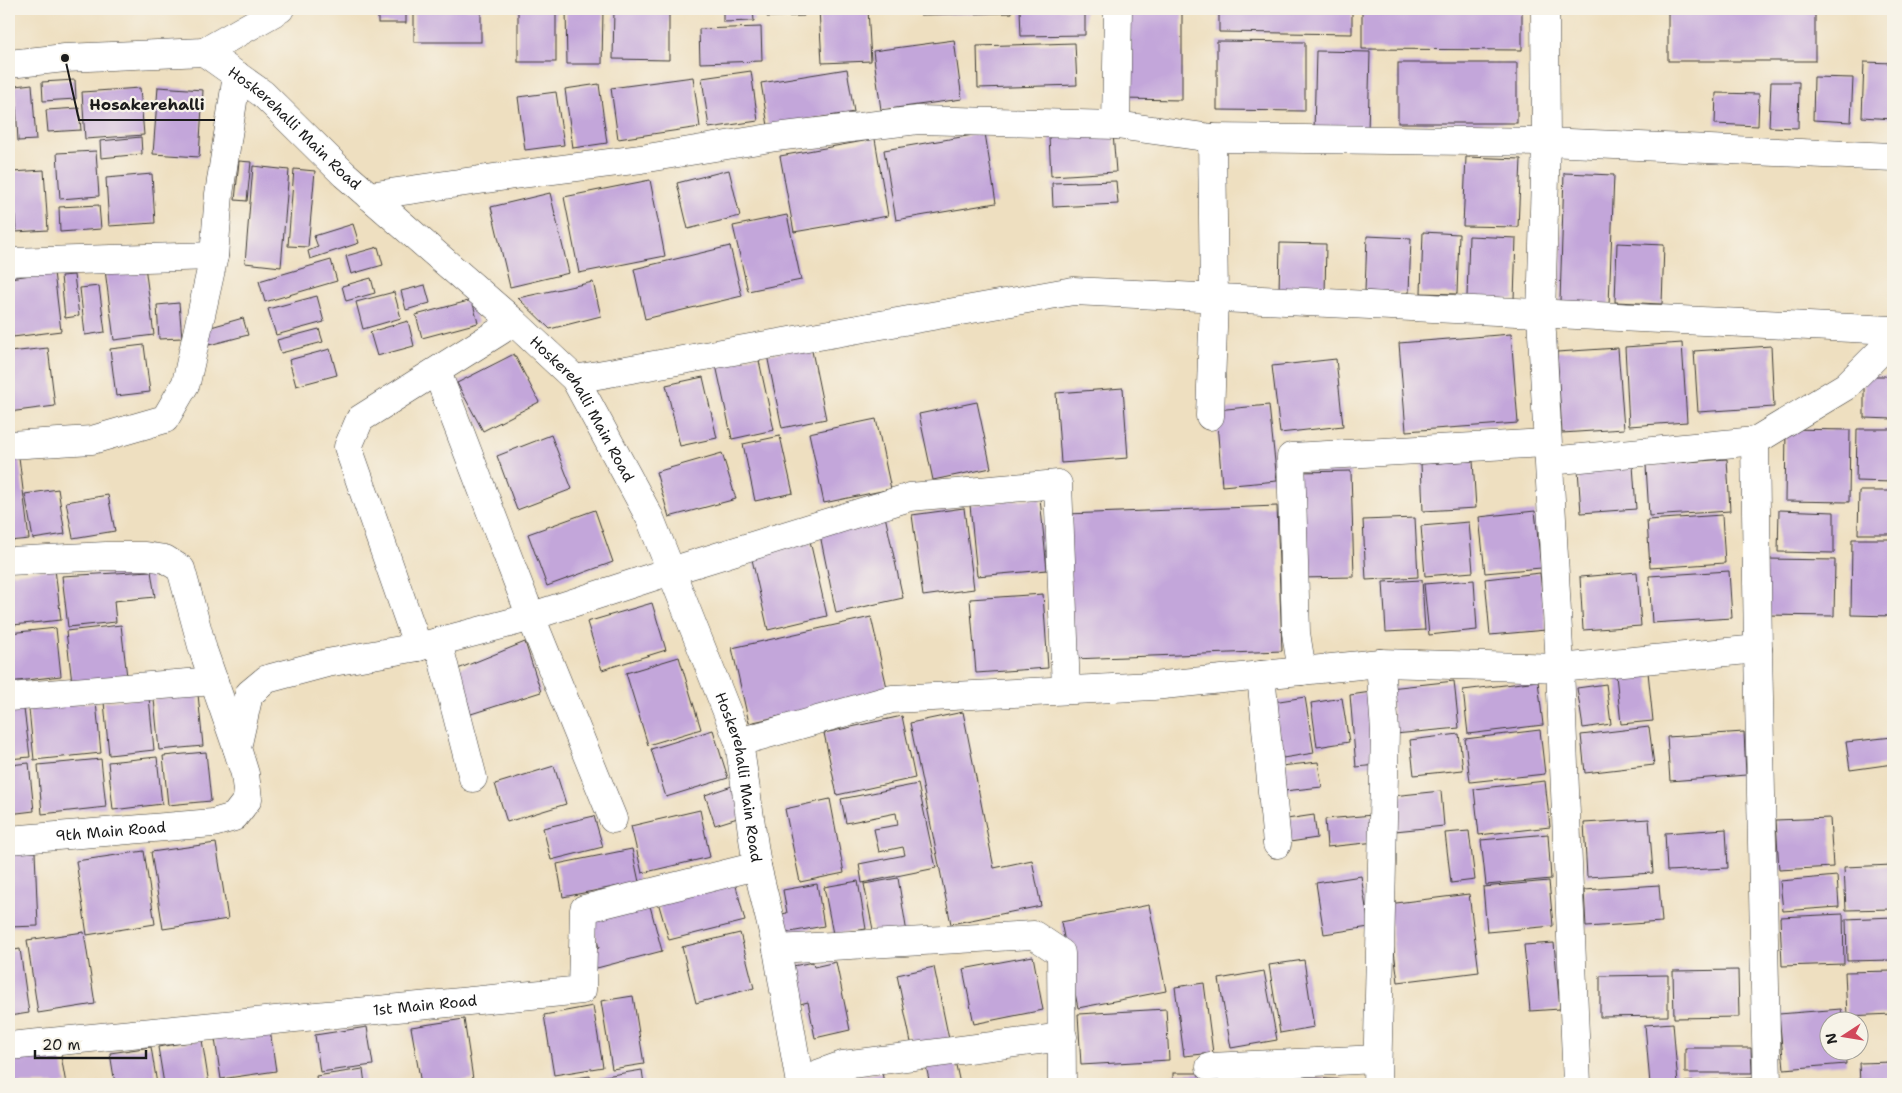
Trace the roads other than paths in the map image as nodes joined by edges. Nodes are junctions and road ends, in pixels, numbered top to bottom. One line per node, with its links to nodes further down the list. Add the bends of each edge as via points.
1 (280, 9): 4 (street)
2 (1118, 9): 7 (street)
3 (1545, 9): 9 (street)
4 (204, 52): 5 (street, via 65,58); 6 (street, Hoskerehalli Main Road)
5 (9, 64)
6 (237, 75): 11 (street, Hoskerehalli Main Road, via 263,94); 12 (street, via 219,194)
7 (1116, 125): 8 (street); 11 (street, via 918,120 776,137)
8 (1212, 138): 9 (street); 14 (street)
9 (1546, 142): 10 (street); 15 (street)
10 (1893, 157)
11 (370, 196): 16 (street, Hoskerehalli Main Road)
12 (214, 256): 13 (street); 23 (street, via 186,383 165,419 92,440)
13 (9, 262)
14 (1214, 298): 15 (street); 20 (street, via 1074,291); 21 (street)
15 (1541, 315): 17 (street); 24 (street)
16 (514, 322): 19 (street); 20 (street, Hoskerehalli Main Road)
17 (1893, 330)
18 (1893, 339): 22 (street, via 1846,386)
19 (437, 372): 27 (street); 28 (street, via 360,419 348,447)
20 (575, 379): 26 (street, Hoskerehalli Main Road, via 650,518)
21 (1210, 416)
22 (1755, 441): 24 (street); 29 (street)
23 (9, 445)
24 (1548, 452): 31 (street); 32 (street, via 1292,457 1296,633)
25 (9, 561): 34 (street, 9th Main Road, via 106,556 165,558 181,569)
26 (671, 571): 27 (street); 35 (street, via 910,497 1058,484); 37 (street, Hoskerehalli Main Road)
27 (531, 617): 28 (street); 40 (street)
28 (428, 644): 38 (street, via 326,663 267,679 249,694); 39 (street)
29 (1758, 649): 31 (street); 53 (street)
30 (1380, 663): 31 (street); 32 (street); 48 (street, via 1385,730)
31 (1560, 668): 52 (street)
32 (1302, 671): 33 (street)
33 (1261, 675): 35 (street, via 1153,686); 42 (street)
34 (214, 681): 36 (street); 38 (street, 9th Main Road)
35 (1066, 690): 37 (street, via 892,699)
36 (9, 696)
37 (739, 742): 43 (street, Hoskerehalli Main Road)
38 (238, 748): 41 (street, 9th Main Road, via 248,799 234,817 214,824)
39 (473, 778)
40 (613, 819)
41 (9, 840)
42 (1277, 844)
43 (757, 866): 44 (street, Hoskerehalli Main Road); 46 (street, 1st Main Road, via 584,909 582,990)
44 (777, 949): 45 (street, via 1034,935 1061,953); 49 (street, Hoskerehalli Main Road)
45 (1063, 1037): 50 (street, via 843,1065 815,1074); 51 (street)
46 (9, 1046)
47 (1210, 1067): 48 (street)
48 (1377, 1072)
49 (800, 1084)
50 (811, 1084)
51 (1062, 1084)
52 (1577, 1084)
53 (1768, 1084)

